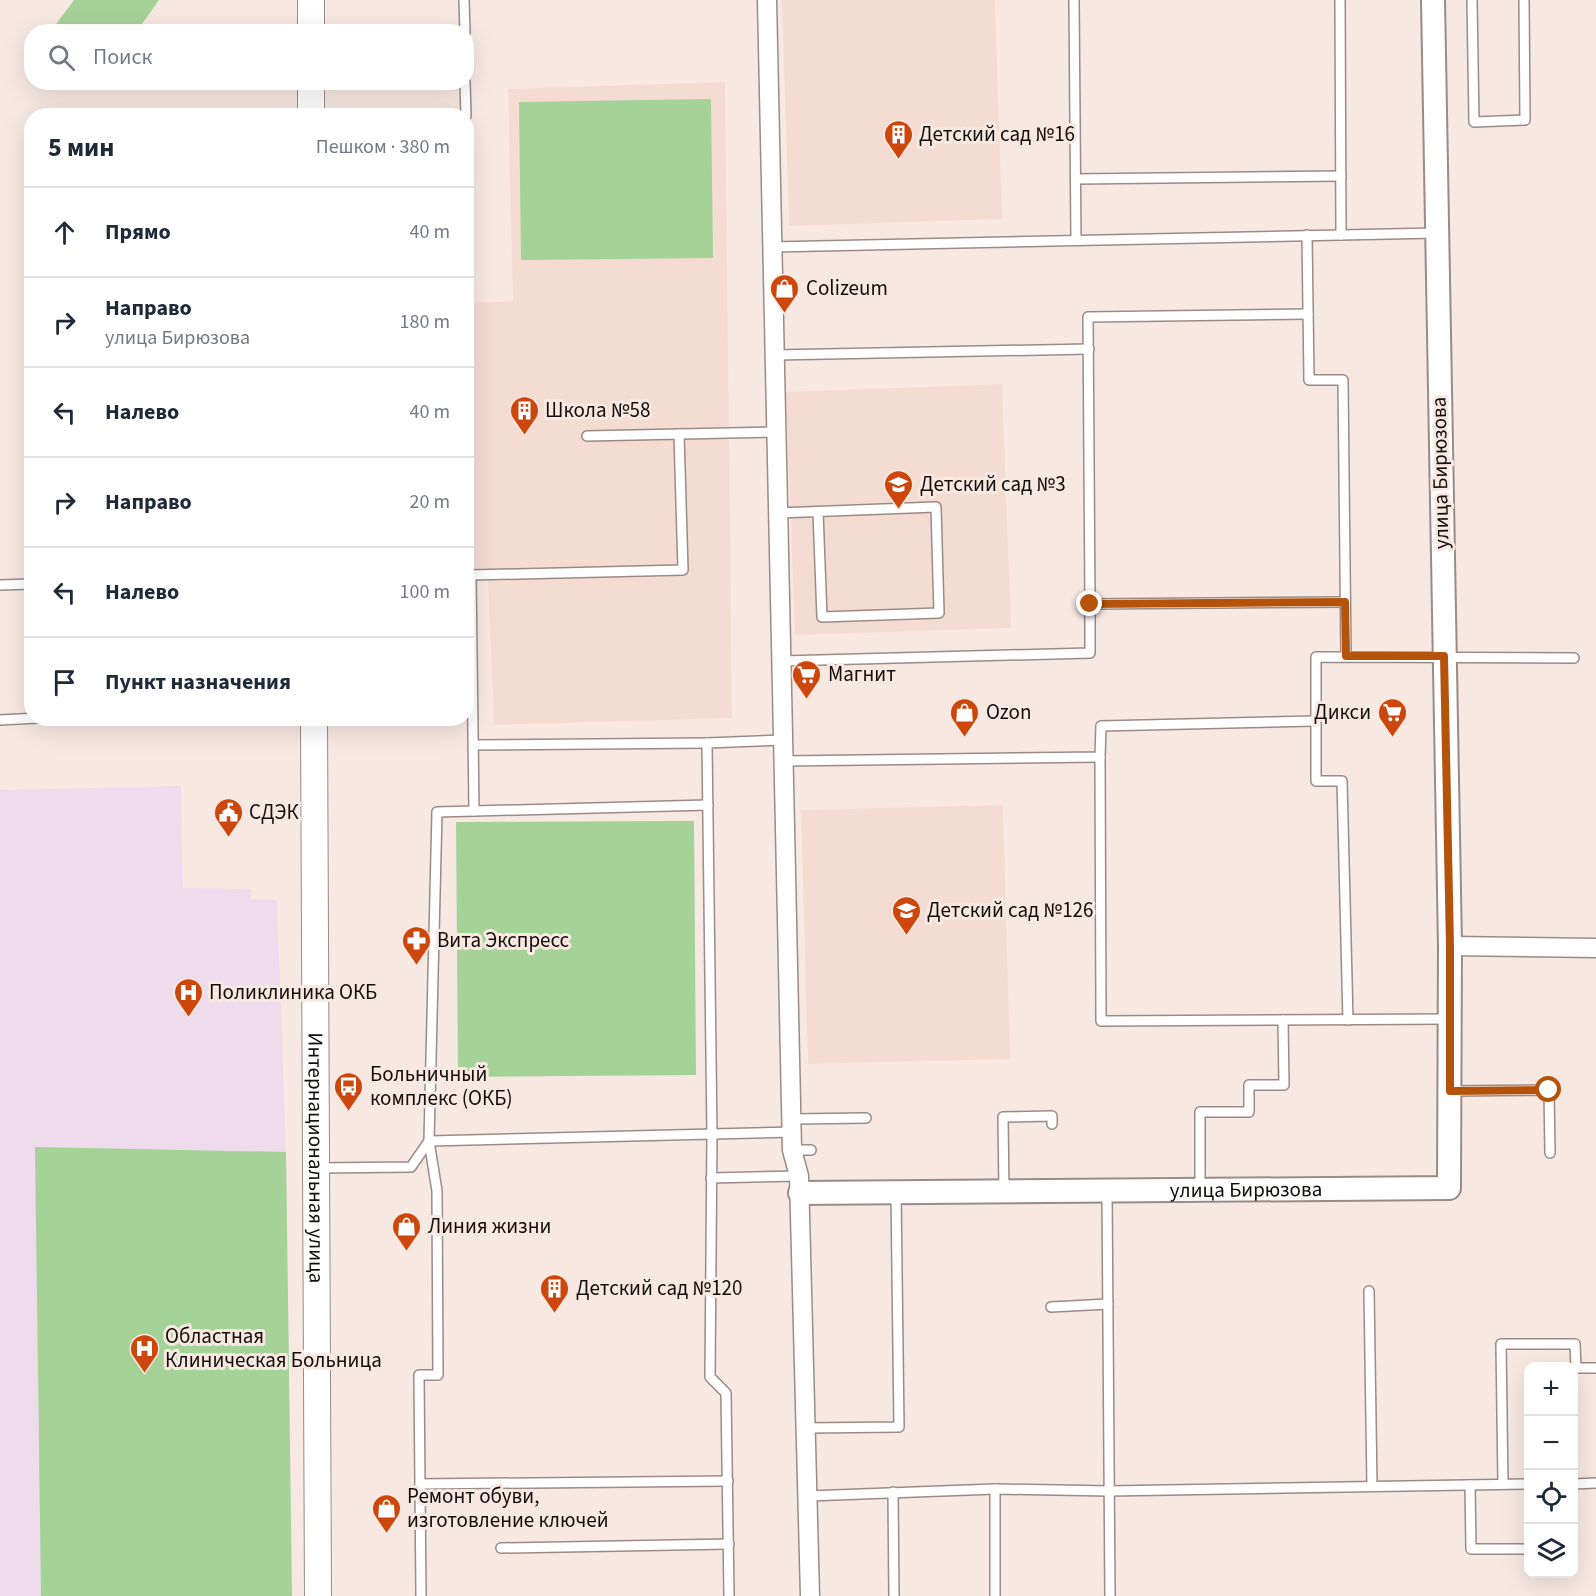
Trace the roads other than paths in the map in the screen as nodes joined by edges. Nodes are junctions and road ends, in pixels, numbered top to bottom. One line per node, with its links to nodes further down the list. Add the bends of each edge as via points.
1 (311, 0): 9 (main road)
2 (464, 0): 10 (lane)
3 (767, 0): 21 (street)
4 (1074, 0): 16 (lane)
5 (1340, 0): 15 (lane)
6 (1433, 0): 17 (street, улица Бирюзова)
7 (1472, 0): 8 (lane, via 1474,122 1525,120)
8 (1524, 0)
9 (311, 24)
10 (465, 24)
11 (311, 90): 13 (main road)
12 (465, 90): 14 (lane)
13 (311, 108)
14 (466, 108)
15 (1341, 176): 16 (lane); 19 (lane)
16 (1076, 179): 20 (lane)
17 (1437, 233): 19 (lane); 36 (street, улица Бирюзова)
18 (1306, 235): 19 (lane); 20 (lane); 22 (lane)
19 (1341, 235)
20 (1076, 240): 21 (lane)
21 (772, 247): 24 (street)
22 (1308, 314): 23 (lane, via 1088,317); 33 (lane, via 1309,380 1343,380)
23 (1089, 349): 24 (lane); 34 (lane)
24 (775, 355): 25 (street)
25 (777, 432): 26 (lane); 29 (street)
26 (679, 434): 27 (lane); 30 (lane, via 683,570)
27 (587, 436)
28 (818, 512): 28 (lane, via 936,507 939,613 822,617); 29 (lane)
29 (778, 513): 38 (street)
30 (474, 575)
31 (0, 585): 32 (lane)
32 (24, 585)
33 (1345, 602): 34 (lane); 35 (lane)
34 (1090, 604): 38 (lane, via 1090,652)
35 (1346, 656): 36 (lane); 41 (lane, via 1316,657)
36 (1444, 656): 37 (lane); 51 (street, улица Бирюзова)
37 (1574, 658)
38 (782, 660): 44 (street)
39 (24, 719): 40 (lane)
40 (0, 720)
41 (1314, 721): 47 (lane, via 1101,726); 55 (lane, via 1316,781 1341,781)
42 (314, 726): 64 (main road, Интернациональная улица)
43 (473, 726): 46 (lane)
44 (783, 740): 45 (lane); 48 (street)
45 (707, 743): 46 (lane); 49 (lane)
46 (474, 745): 50 (lane)
47 (1100, 757): 48 (lane); 54 (lane, via 1101,1021)
48 (784, 761): 60 (street)
49 (708, 805): 50 (lane); 59 (lane)
50 (474, 811): 61 (lane, via 437,812)
51 (1450, 946): 52 (street); 53 (street, улица Бирюзова)
52 (1596, 948)
53 (1450, 1019): 55 (lane); 56 (street, улица Бирюзова)
54 (1283, 1020): 55 (lane); 67 (lane, via 1284,1085 1249,1085 1249,1112 1200,1112)
55 (1348, 1020)
56 (1450, 1091): 63 (lane, via 1549,1090); 67 (street, улица Бирюзова, via 1449,1188)
57 (1052, 1116): 70 (lane, via 1003,1117)
58 (866, 1118): 60 (lane)
59 (712, 1134): 60 (lane); 61 (lane); 65 (lane)
60 (792, 1134): 62 (lane); 66 (street)
61 (429, 1141): 64 (lane, via 411,1167); 78 (lane, via 436,1191 438,1375 419,1375)
62 (812, 1150)
63 (1550, 1153)
64 (316, 1168): 91 (main road, Интернациональная улица)
65 (711, 1178): 66 (lane); 76 (lane, via 710,1377 726,1393)
66 (800, 1184): 69 (street, улица Бирюзова); 75 (street)
67 (1200, 1190): 68 (street, улица Бирюзова)
68 (1107, 1191): 70 (street, улица Бирюзова); 72 (lane)
69 (896, 1192): 70 (street, улица Бирюзова); 75 (lane, via 899,1427)
70 (1004, 1192)
71 (1369, 1291): 83 (lane)
72 (1108, 1304): 73 (lane); 85 (lane)
73 (1051, 1307)
74 (1596, 1368): 79 (lane, via 1576,1368 1575,1344 1502,1344)
75 (806, 1428): 87 (street)
76 (728, 1481): 78 (lane); 88 (lane)
77 (1596, 1483): 81 (lane)
78 (420, 1484): 92 (lane)
79 (1503, 1484): 80 (lane); 82 (lane)
80 (1524, 1484)
81 (1578, 1484)
82 (1470, 1485): 83 (lane); 90 (lane, via 1471,1549)
83 (1372, 1486): 85 (lane)
84 (995, 1489): 85 (lane); 86 (lane); 96 (lane)
85 (1109, 1491): 97 (lane)
86 (893, 1492): 87 (lane); 95 (lane)
87 (807, 1496): 94 (street)
88 (729, 1544): 89 (lane); 93 (lane)
89 (501, 1548)
90 (1523, 1549)
91 (318, 1596)
92 (421, 1596)
93 (729, 1596)
94 (810, 1596)
95 (894, 1596)
96 (995, 1596)
97 (1110, 1596)

